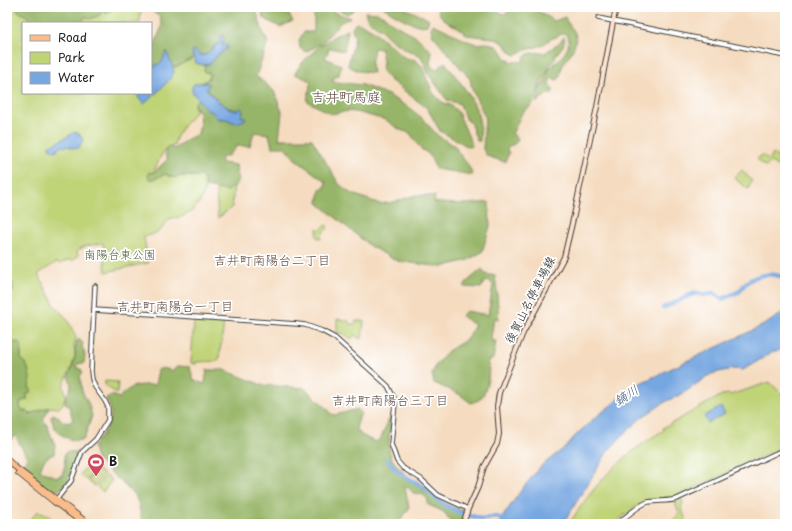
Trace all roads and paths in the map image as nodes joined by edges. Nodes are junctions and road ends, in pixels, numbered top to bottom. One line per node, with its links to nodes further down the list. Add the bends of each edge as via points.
1 (616, 7): 3 (main road, 後賀山名停車場線)
2 (598, 18): 3 (street)
3 (614, 22): 4 (street); 11 (main road, 後賀山名停車場線, via 564,257 523,333 499,393 497,444 487,461)
4 (785, 56)
5 (95, 286): 6 (street)
6 (94, 310): 10 (street, via 92,380 106,401 108,420 96,439 82,452 71,482); 11 (street, via 297,324 322,330 335,338 388,386 394,398 391,444 397,461 438,495)
7 (785, 449): 15 (street, via 677,499 647,503)
8 (7, 459): 10 (main road)
9 (7, 463): 10 (main road)
10 (56, 501): 12 (main road); 13 (main road)
11 (468, 509): 14 (main road, 後賀山名停車場線)
12 (84, 524)
13 (89, 524)
14 (463, 524)
15 (617, 524)

